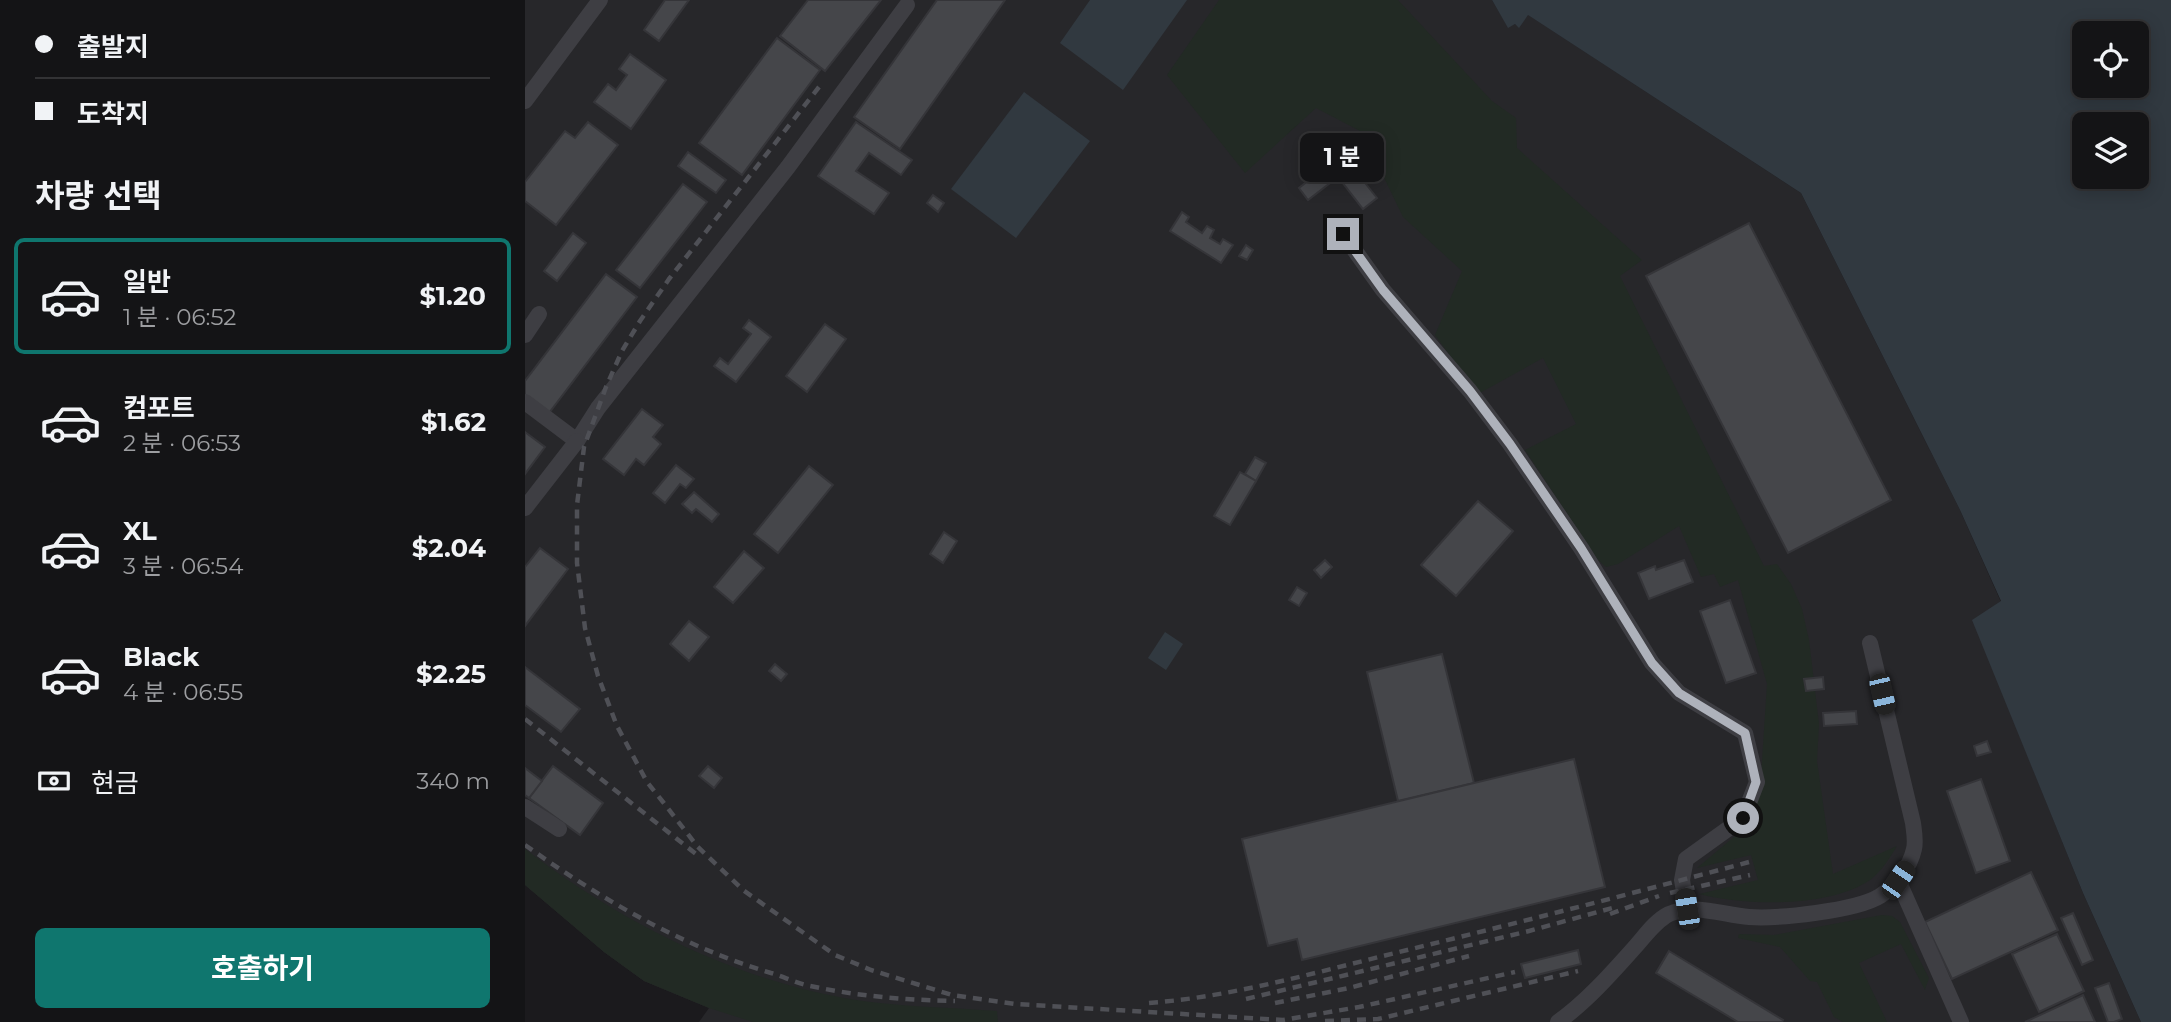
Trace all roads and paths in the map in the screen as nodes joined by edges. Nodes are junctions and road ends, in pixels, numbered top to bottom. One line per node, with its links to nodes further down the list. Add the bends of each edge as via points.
1 (600, 0): 3 (street)
2 (907, 5): 8 (street)
3 (525, 101)
4 (1343, 234): 14 (street, via 1383,290 1510,444 1652,663 1679,693 1745,733 1756,782 1743,818 1686,859 1682,880)
5 (539, 314): 6 (street)
6 (525, 335)
7 (525, 402): 8 (street)
8 (577, 440): 9 (street)
9 (525, 508)
10 (1870, 643): 13 (street, via 1913,823 1915,847)
11 (525, 807): 12 (street)
12 (559, 829)
13 (1898, 880): 14 (street, via 1879,897 1861,903 1786,916); 16 (street)
14 (1687, 909): 15 (street, via 1661,920)
15 (1558, 1022)
16 (1961, 1022)

